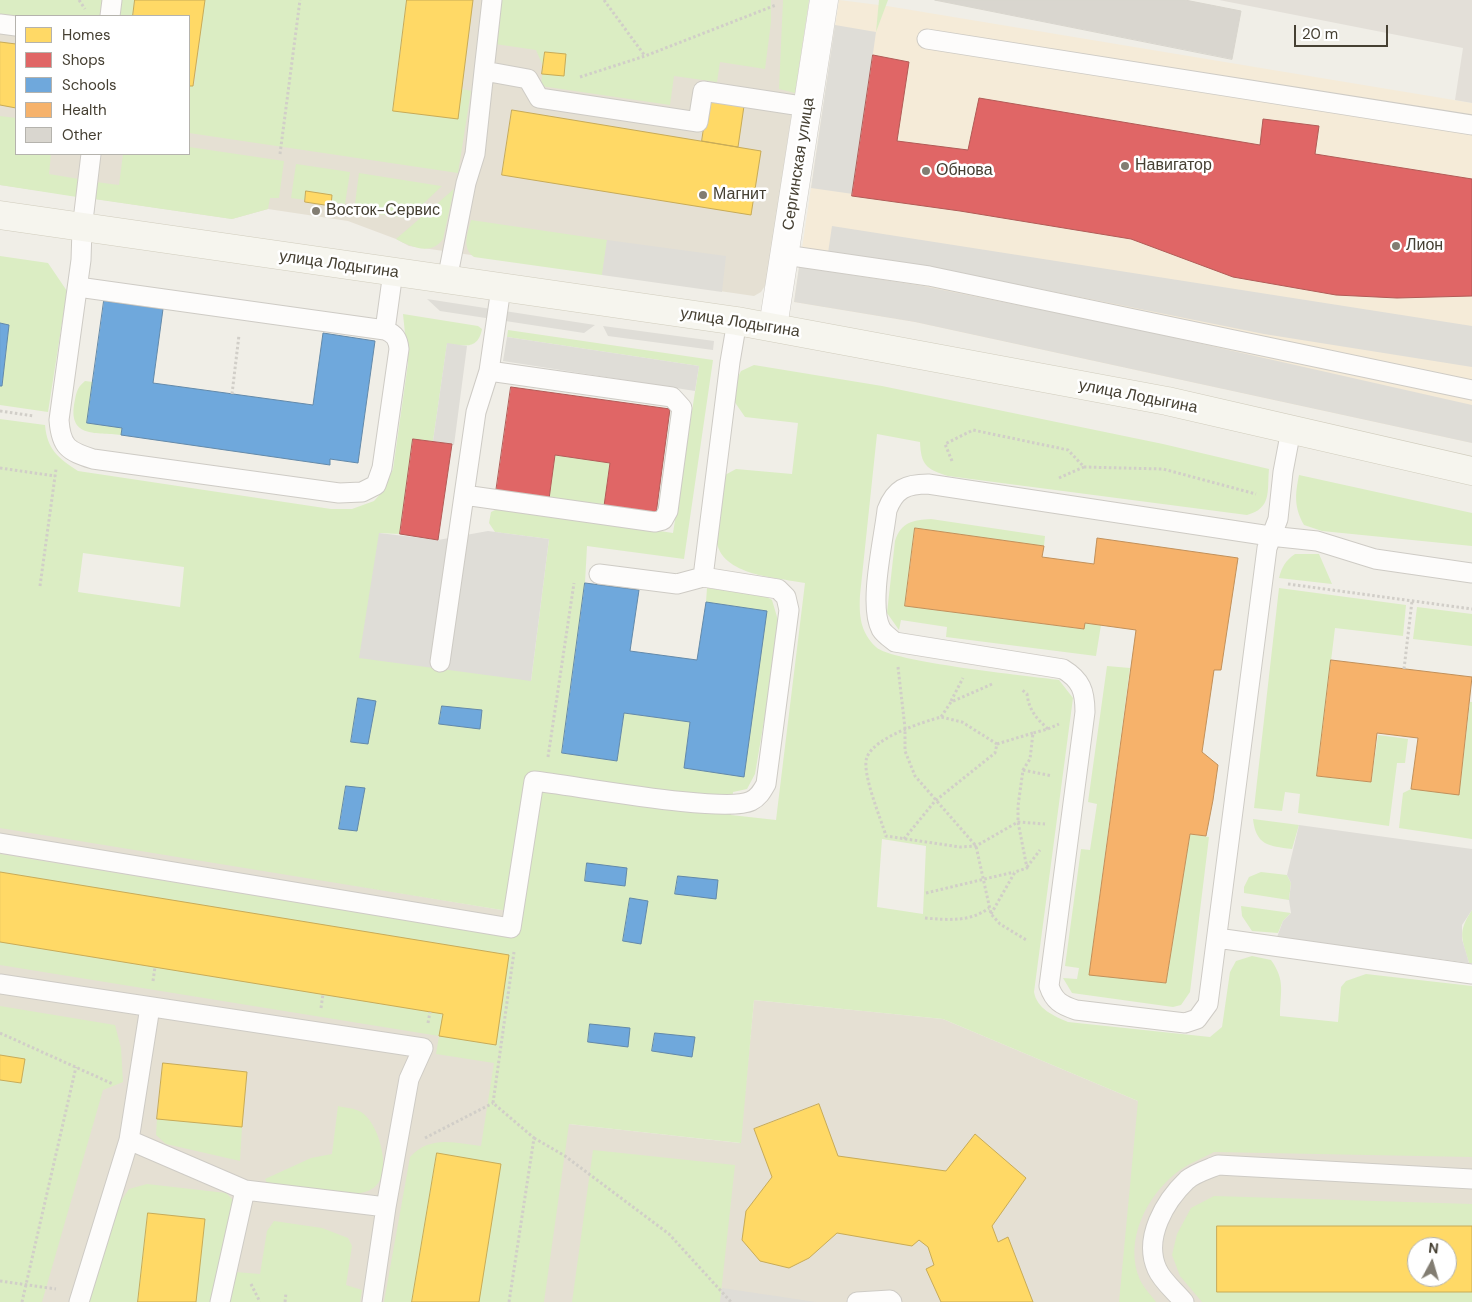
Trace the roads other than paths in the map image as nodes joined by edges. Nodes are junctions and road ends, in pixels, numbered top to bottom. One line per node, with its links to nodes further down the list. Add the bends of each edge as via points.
1 (112, 0): 4 (lane)
2 (492, 0): 8 (lane)
3 (824, 0): 9 (street, Сергинская улица)
4 (110, 15)
5 (0, 24): 6 (lane)
6 (15, 26)
7 (927, 39): 10 (lane)
8 (484, 71): 9 (lane, via 528,79 539,98 698,122 704,91); 16 (lane, via 475,154 466,183)
9 (808, 106): 14 (street, Сергинская улица)
10 (1472, 125)
11 (91, 155): 13 (lane)
12 (0, 215): 13 (main road, улица Лодыгина)
13 (82, 229): 15 (main road, улица Лодыгина); 17 (lane)
14 (785, 255): 20 (street, Сергинская улица); 23 (lane, via 929,276)
15 (394, 272): 16 (main road, улица Лодыгина); 21 (lane)
16 (448, 280): 18 (main road, улица Лодыгина)
17 (78, 287): 21 (lane); 21 (lane, via 60,429 72,452 93,459 339,493 362,492 376,485 382,468 399,349 393,333)
18 (501, 288): 19 (main road, улица Лодыгина); 22 (lane)
19 (738, 321): 20 (main road, улица Лодыгина); 30 (lane)
20 (773, 327): 24 (main road, улица Лодыгина, via 1168,401)
21 (385, 330)
22 (489, 371): 26 (lane, via 476,412); 26 (lane, via 672,397 682,408 668,511 664,520 655,522)
23 (1472, 390)
24 (1290, 430): 25 (main road, улица Лодыгина); 27 (lane, via 1278,519)
25 (1472, 471)
26 (464, 495): 31 (lane)
27 (1270, 536): 28 (lane, via 1317,541 1375,559); 33 (lane); 33 (lane, via 915,484 891,498 886,520 876,614 881,629 895,642 1063,669 1074,675 1082,686 1085,712 1049,986 1056,1000 1063,1006 1085,1011 1185,1023 1197,1018 1208,1004)
28 (1472, 573)
29 (599, 574): 30 (lane, via 677,584)
30 (703, 576): 32 (lane, via 778,589 786,597 790,610 766,784 750,801 711,803 534,781 512,928)
31 (440, 662)
32 (0, 843)
33 (1217, 938): 34 (lane)
34 (1472, 974)
35 (0, 984): 36 (lane)
36 (150, 1007): 37 (lane); 40 (lane, via 424,1048 409,1079)
37 (130, 1140): 39 (lane); 41 (lane)
38 (1472, 1180): 46 (lane, via 1218,1165 1188,1179 1159,1218 1153,1248 1157,1270)
39 (245, 1190): 40 (lane); 42 (lane)
40 (386, 1207): 43 (lane)
41 (80, 1297)
42 (220, 1302)
43 (372, 1302)
44 (857, 1302): 45 (lane)
45 (892, 1302)
46 (1184, 1302)

